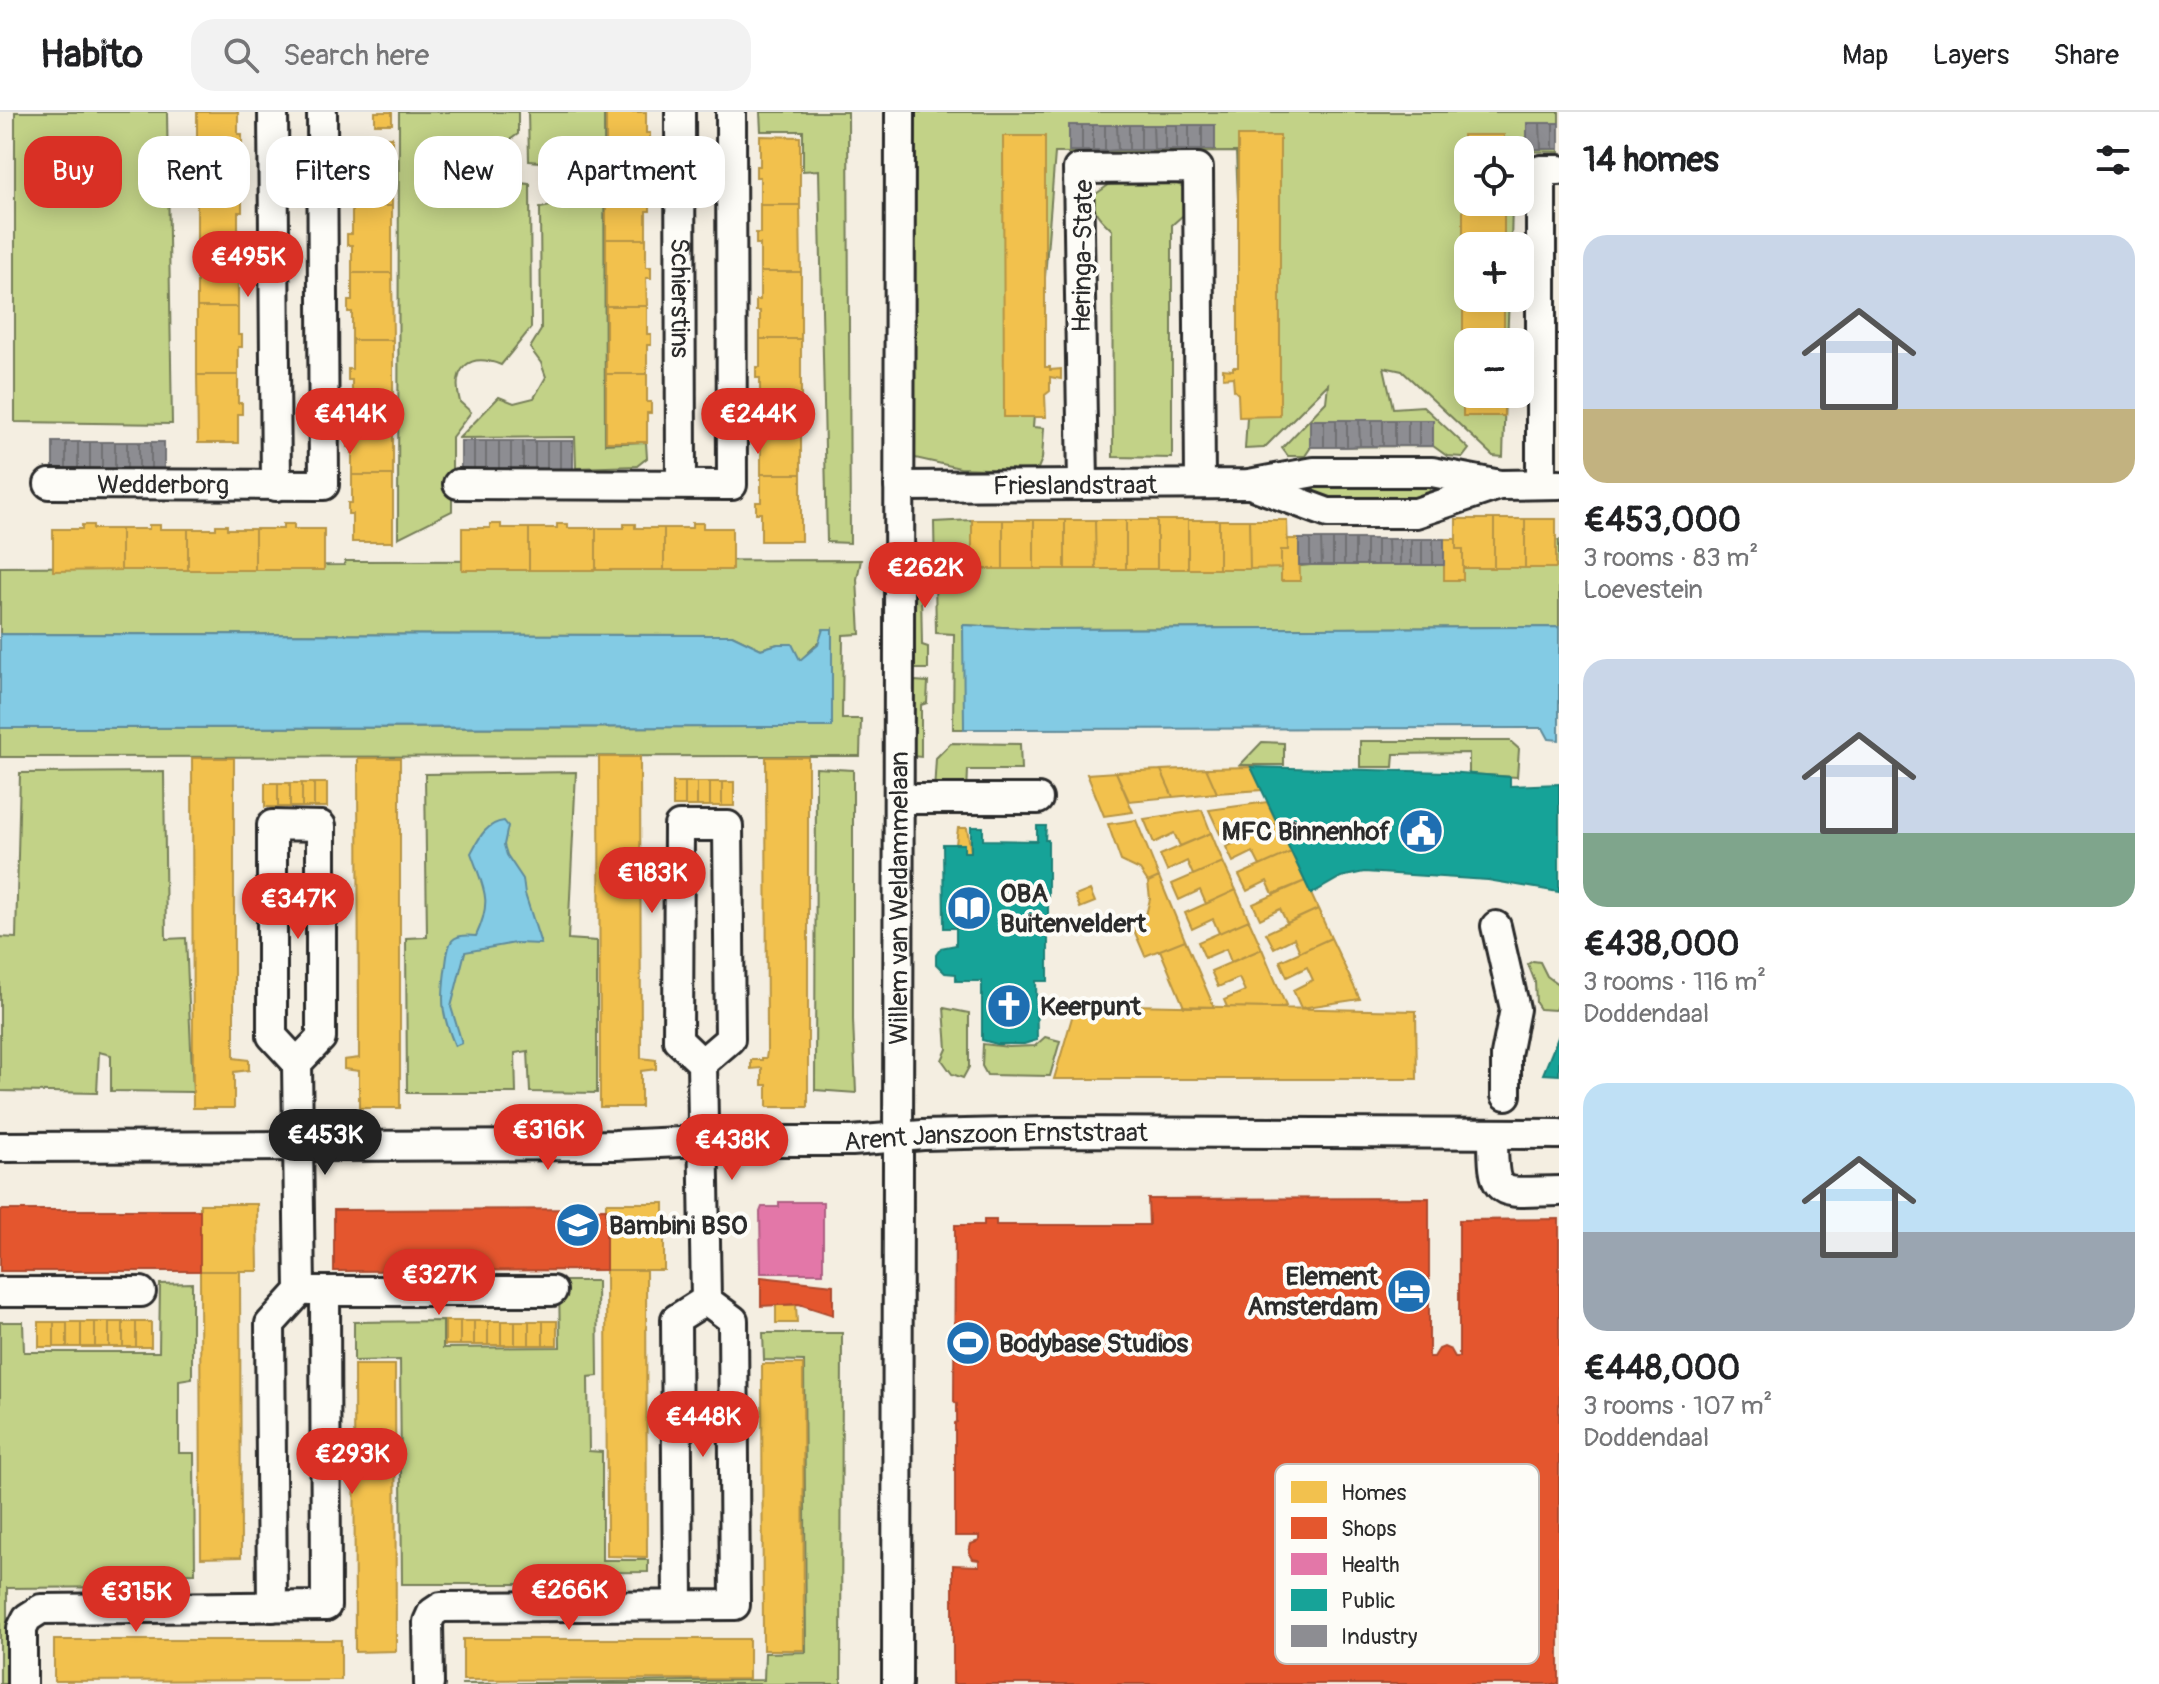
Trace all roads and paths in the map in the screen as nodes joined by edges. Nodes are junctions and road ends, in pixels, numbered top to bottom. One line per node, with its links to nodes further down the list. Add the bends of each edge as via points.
1 (273, 112): 15 (street)
2 (322, 112): 15 (street, Wedderborg, via 324,485)
3 (680, 112): 9 (street, Schierstins)
4 (731, 112): 9 (street, Schierstins, via 732,485)
5 (900, 112): 16 (street, Willem van Weldammelaan)
6 (1559, 170): 12 (street, via 1541,170)
7 (49, 484): 15 (street, Wedderborg)
8 (458, 484): 9 (street, Schierstins)
9 (681, 484)
10 (1200, 484): 11 (street, Frieslandstraat); 13 (street, Frieslandstraat); 13 (street, Heringa-State, via 1198,168 1078,169)
11 (1249, 484): 14 (street, Frieslandstraat, via 1314,472 1432,472); 14 (street, Frieslandstraat, via 1328,513 1416,513)
12 (1550, 484): 14 (street, Frieslandstraat)
13 (1083, 485): 16 (street, Frieslandstraat)
14 (1500, 485)
15 (276, 486)
16 (899, 486): 17 (street, Willem van Weldammelaan)
17 (899, 799): 18 (street); 25 (street, Willem van Weldammelaan)
18 (1038, 799)
19 (1496, 926): 22 (street, via 1515,1009 1506,1055)
20 (297, 1063): 20 (street, via 321,1038 321,826 272,825 272,1036); 27 (street)
21 (702, 1063): 21 (street, via 730,1039 728,826 679,826 678,1040); 26 (street)
22 (1506, 1095)
23 (1559, 1134): 24 (street, Arent Janszoon Ernststraat)
24 (1493, 1135): 25 (street, Arent Janszoon Ernststraat, via 1050,1132); 29 (street, via 1493,1175 1506,1192)
25 (900, 1137): 26 (street, Arent Janszoon Ernststraat); 39 (street, Willem van Weldammelaan)
26 (702, 1141): 27 (street, Arent Janszoon Ernststraat); 34 (street)
27 (298, 1146): 28 (street, Arent Janszoon Ernststraat); 30 (street)
28 (0, 1147)
29 (1559, 1191)
30 (312, 1291): 31 (street); 36 (street, via 270,1324); 36 (street, via 326,1606)
31 (552, 1291)
32 (0, 1292): 33 (street)
33 (141, 1292)
34 (706, 1300): 35 (street, via 676,1319); 35 (street, via 733,1320 735,1605)
35 (678, 1605): 38 (street, via 441,1607 428,1622)
36 (272, 1607): 37 (street, via 41,1609 22,1628)
37 (22, 1684)
38 (429, 1684)
39 (897, 1684)

